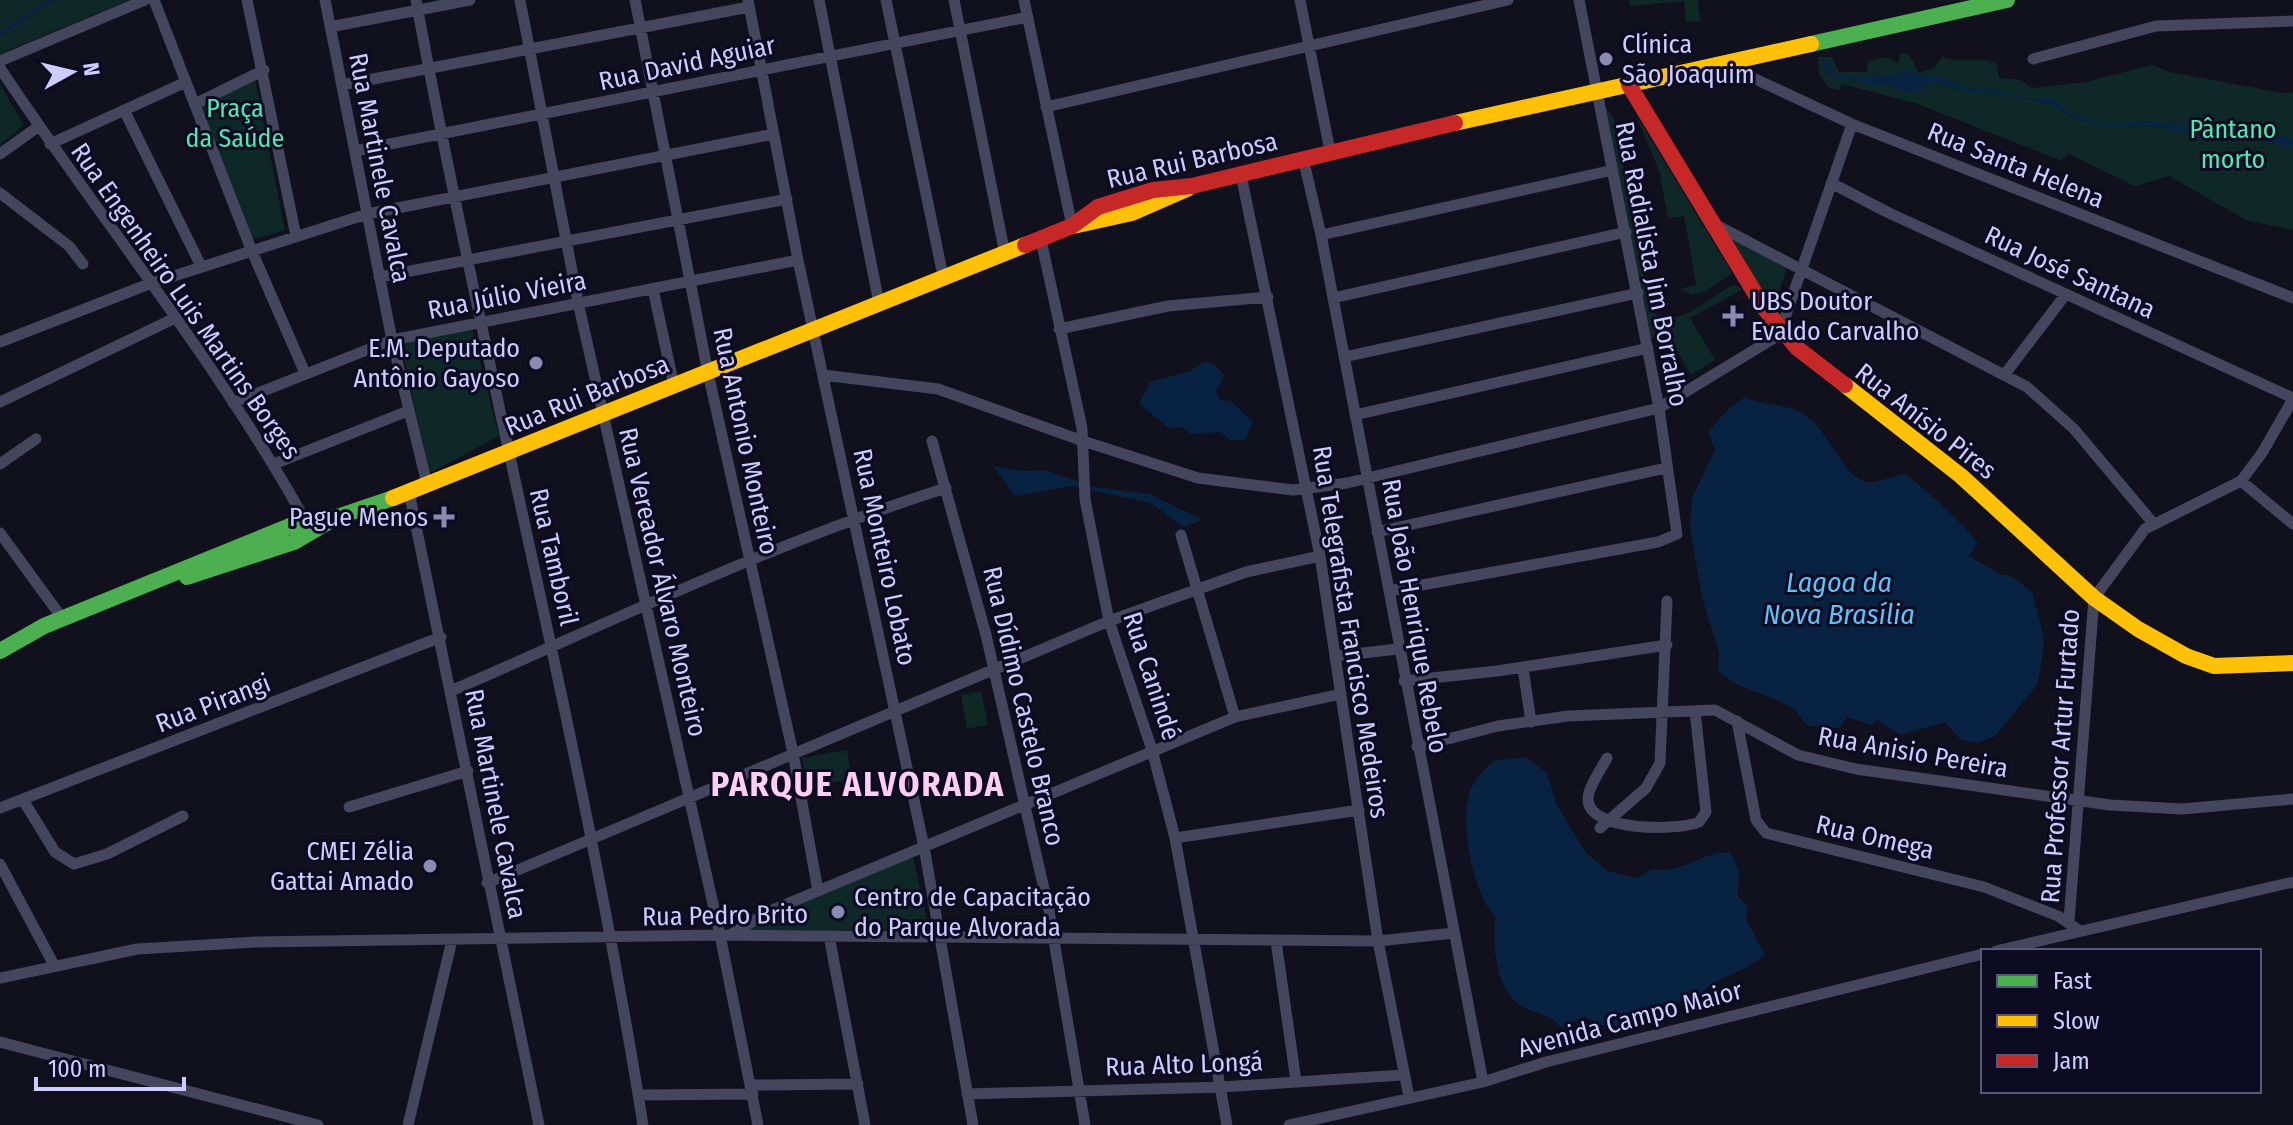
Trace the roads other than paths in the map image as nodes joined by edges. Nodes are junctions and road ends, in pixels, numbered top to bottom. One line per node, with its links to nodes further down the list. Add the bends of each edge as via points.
1 (145, 0): 28 (street)
2 (154, 0): 34 (street)
3 (247, 0): 31 (street)
4 (325, 0): 20 (street, Rua Martinele Cavalca)
5 (470, 0): 17 (street)
6 (520, 0): 25 (street, Rua Vereador Álvaro Monteiro)
7 (635, 0): 21 (street, Rua Antonio Monteiro)
8 (819, 0): 26 (street)
9 (886, 0): 23 (street)
10 (954, 0): 22 (street)
11 (1027, 0): 18 (street)
12 (1300, 0): 24 (street)
13 (1579, 0): 38 (street, Rua Radialista Jim Borralho)
14 (2007, 0): 29 (street, Rua Rui Barbosa)
15 (1503, 1): 24 (street)
16 (748, 4): 21 (street); 33 (street, Rua Monteiro Lobato)
17 (417, 5): 20 (street); 32 (street, Rua Tamboril)
18 (1028, 17): 22 (street, Rua David Aguiar); 40 (street)
19 (2293, 21): 27 (street, via 2156,26)
20 (330, 27): 35 (street, Rua Martinele Cavalca)
21 (640, 30): 25 (street); 37 (street, Rua Antonio Monteiro)
22 (960, 30): 23 (street, Rua David Aguiar); 70 (street)
23 (895, 43): 26 (street, Rua David Aguiar); 76 (street)
24 (1309, 45): 40 (street); 49 (street)
25 (530, 52): 32 (street); 42 (street, Rua Vereador Álvaro Monteiro)
26 (830, 55): 33 (street, Rua David Aguiar); 87 (street)
27 (2033, 59)
28 (0, 61)
29 (1725, 65): 36 (street, Rua Rui Barbosa); 43 (street, Rua Santa Helena)
30 (0, 68): 44 (street, Rua Engenheiro Luis Martins Borges)
31 (264, 70): 39 (street); 66 (street)
32 (430, 70): 35 (street); 45 (street, Rua Tamboril)
33 (762, 70): 37 (street, Rua David Aguiar); 46 (street, Rua Monteiro Lobato)
34 (186, 82): 39 (street); 41 (street)
35 (342, 85): 48 (street, Rua Martinele Cavalca)
36 (1629, 85): 38 (street, Rua Rui Barbosa); 62 (street, Rua Anísio Pires)
37 (653, 93): 42 (street, Rua David Aguiar); 51 (street, Rua Antonio Monteiro)
38 (1595, 93): 49 (street, Rua Rui Barbosa); 53 (street, Rua Radialista Jim Borralho)
39 (195, 104): 69 (street)
40 (1046, 107): 63 (street)
41 (124, 110): 47 (street); 74 (street)
42 (542, 115): 45 (street, Rua David Aguiar); 55 (street, Rua Vereador Álvaro Monteiro)
43 (1852, 124): 56 (street); 85 (street, Rua Santa Helena)
44 (39, 126): 47 (street, Rua Engenheiro Luis Martins Borges); 50 (street)
45 (442, 133): 48 (street, Rua David Aguiar); 58 (street, Rua Tamboril)
46 (774, 134): 51 (street); 59 (street, Rua Monteiro Lobato)
47 (50, 144): 79 (street, Rua Engenheiro Luis Martins Borges)
48 (355, 151): 60 (street, Rua Martinele Cavalca)
49 (1330, 151): 52 (street, Rua Rui Barbosa)
50 (0, 154)
51 (665, 156): 55 (street); 61 (street, Rua Antonio Monteiro)
52 (1303, 158): 54 (street, Rua Rui Barbosa); 65 (street, Rua João Henrique Rebelo)
53 (1613, 170): 64 (street, Rua Radialista Jim Borralho); 65 (street)
54 (1241, 175): 63 (street, Rua Rui Barbosa, via 1153,190 1098,207); 83 (street, Rua Telegrafista Francisco Medeiros)
55 (556, 177): 58 (street); 68 (street, Rua Vereador Álvaro Monteiro)
56 (1831, 183): 75 (street); 82 (street, Rua José Santana)
57 (0, 193): 73 (street, via 69,246)
58 (456, 198): 60 (street); 71 (street, Rua Tamboril)
59 (787, 199): 61 (street); 72 (street, Rua Monteiro Lobato)
60 (367, 214): 66 (street); 77 (street, Rua Martinele Cavalca)
61 (678, 221): 68 (street); 78 (street, Rua Antonio Monteiro)
62 (1716, 225): 75 (street); 92 (street, Rua Anísio Pires)
63 (1072, 226): 67 (street, Rua Rui Barbosa)
64 (1626, 232): 81 (street, Rua Radialista Jim Borralho); 84 (street)
65 (1321, 235): 84 (street, Rua João Henrique Rebelo)
66 (296, 236): 69 (street)
67 (1041, 240): 70 (street, Rua Rui Barbosa); 90 (street, Rua Canindé)
68 (567, 242): 71 (street); 86 (street, Rua Vereador Álvaro Monteiro)
69 (251, 249): 74 (street); 97 (street)
70 (1005, 254): 76 (street, Rua Rui Barbosa)
71 (468, 260): 77 (street); 89 (street, Rua Tamboril)
72 (798, 260): 78 (street, Rua Júlio Vieira); 91 (street, Rua Monteiro Lobato)
73 (83, 264)
74 (201, 266): 79 (street)
75 (1802, 269): 92 (street); 99 (street)
76 (943, 276): 87 (street, Rua Rui Barbosa)
77 (379, 277): 93 (street, Rua Martinele Cavalca)
78 (691, 283): 80 (street, Rua Júlio Vieira); 98 (street, Rua Antonio Monteiro)
79 (149, 284): 88 (street, Rua Engenheiro Luis Martins Borges); 94 (street)
80 (653, 289): 86 (street, Rua Júlio Vieira); 101 (street)
81 (1638, 293): 95 (street, Rua Radialista Jim Borralho); 96 (street)
82 (2066, 294): 99 (street); 102 (street, Rua José Santana)
83 (1268, 297): 90 (street, via 1168,306); 120 (street, Rua Telegrafista Francisco Medeiros)
84 (1333, 298): 96 (street, Rua João Henrique Rebelo)
85 (2293, 298)
86 (578, 302): 89 (street, Rua Júlio Vieira); 107 (street, Rua Vereador Álvaro Monteiro)
87 (879, 303): 91 (street, Rua Rui Barbosa)
88 (173, 319): 103 (street); 104 (street, Rua Engenheiro Luis Martins Borges)
89 (481, 323): 93 (street, Rua Júlio Vieira); 112 (street, Rua Tamboril)
90 (1059, 329): 111 (street, Rua Canindé)
91 (814, 332): 98 (street, Rua Rui Barbosa); 100 (street, Rua Monteiro Lobato)
92 (1781, 332): 105 (street, via 1762,349); 134 (street, Rua Anísio Pires, via 1961,476)
93 (392, 340): 97 (street, Rua Júlio Vieira); 106 (street, Rua Martinele Cavalca)
94 (0, 342)
95 (1648, 348): 105 (street, Rua Radialista Jim Borralho); 108 (street)
96 (1344, 357): 108 (street, Rua João Henrique Rebelo)
97 (305, 373): 104 (street, Rua Júlio Vieira)
98 (708, 373): 101 (street, Rua Rui Barbosa); 131 (street, Rua Antonio Monteiro)
99 (2005, 374): 125 (street, via 2055,408)
100 (823, 375): 111 (street, via 938,389); 123 (street, Rua Monteiro Lobato)
101 (674, 386): 107 (street, Rua Rui Barbosa)
102 (2293, 399): 117 (street, Rua Professor Artur Furtado)
103 (0, 402)
104 (233, 403): 114 (street, Rua Engenheiro Luis Martins Borges)
105 (1659, 408): 115 (street, Rua Radialista Jim Borralho); 116 (street)
106 (408, 411): 114 (street); 118 (street, Rua Martinele Cavalca)
107 (602, 413): 112 (street, Rua Rui Barbosa); 136 (street, Rua Vereador Álvaro Monteiro)
108 (1355, 415): 116 (street, Rua João Henrique Rebelo)
109 (36, 439): 113 (street)
110 (932, 441): 119 (street, Rua Dídimo Castelo Branco)
111 (1083, 441): 120 (street, via 1198,478); 138 (street, Rua Canindé, via 1085,499)
112 (507, 452): 118 (street, Rua Rui Barbosa); 141 (street, Rua Tamboril)
113 (0, 464)
114 (274, 464): 124 (street, Rua Engenheiro Luis Martins Borges)
115 (1666, 468): 127 (street); 133 (street, Rua Radialista Jim Borralho, via 1675,537)
116 (1368, 479): 120 (street); 127 (street, Rua João Henrique Rebelo)
117 (2241, 481): 125 (street, Rua Professor Artur Furtado); 126 (street)
118 (427, 484): 121 (street, Rua Rui Barbosa)
119 (946, 488): 123 (street); 147 (street, Rua Dídimo Castelo Branco)
120 (1308, 490): 130 (street, Rua Telegrafista Francisco Medeiros)
121 (409, 492): 122 (street, Rua Rui Barbosa); 139 (street, Rua Martinele Cavalca)
122 (337, 517): 124 (street, Rua Rui Barbosa); 145 (street, Rua Rui Barbosa, via 294,542 184,578 46,634)
123 (854, 517): 131 (street); 152 (street, Rua Monteiro Lobato)
124 (306, 522): 137 (street, Rua Rui Barbosa)
125 (2153, 523): 134 (street, Rua Professor Artur Furtado, via 2121,556)
126 (2293, 524)
127 (1377, 532): 133 (street, Rua João Henrique Rebelo)
128 (0, 533): 137 (street)
129 (1181, 535): 132 (street)
130 (1320, 556): 132 (street); 144 (street, Rua Telegrafista Francisco Medeiros)
131 (747, 560): 136 (street); 160 (street, Rua Antonio Monteiro)
132 (1197, 588): 138 (street); 155 (street)
133 (1389, 591): 142 (street, Rua João Henrique Rebelo)
134 (2094, 598): 146 (street, Rua Anísio Pires, via 2203,663); 166 (street, Rua Professor Artur Furtado)
135 (1667, 601): 140 (street)
136 (647, 603): 141 (street); 163 (street, Rua Vereador Álvaro Monteiro)
137 (62, 618): 143 (street, Rua Rui Barbosa)
138 (1109, 621): 147 (street); 159 (street, Rua Canindé)
139 (441, 637): 150 (street, Rua Martinele Cavalca); 165 (street, Rua Pirangi)
140 (1667, 645): 148 (street); 154 (street)
141 (552, 648): 150 (street); 174 (street, Rua Tamboril)
142 (1398, 649): 144 (street); 149 (street, Rua João Henrique Rebelo)
143 (0, 651)
144 (1336, 656): 151 (street, Rua Telegrafista Francisco Medeiros)
145 (0, 662)
146 (2293, 663)
147 (994, 668): 152 (street); 167 (street, Rua Dídimo Castelo Branco)
148 (1523, 668): 149 (street); 157 (street)
149 (1404, 681): 158 (street, Rua João Henrique Rebelo)
150 (451, 691): 162 (street, Rua Martinele Cavalca)
151 (1341, 694): 155 (street); 170 (street, Rua Telegrafista Francisco Medeiros)
152 (894, 711): 160 (street); 175 (street, Rua Monteiro Lobato)
153 (1695, 711): 154 (street, Rua Anisio Pereira); 156 (street, Rua Anisio Pereira, via 1715,710); 172 (street, via 1705,816 1694,825)
154 (1664, 714): 157 (street, Rua Anisio Pereira, via 1591,714); 172 (street, via 1656,775)
155 (1235, 717): 159 (street)
156 (1737, 721): 166 (street, Rua Anisio Pereira, via 1798,755 1836,766); 180 (street, Rua Omega, via 1756,820 1766,833 1984,887)
157 (1531, 722): 158 (street, Rua Anisio Pereira)
158 (1417, 747): 182 (street, Rua João Henrique Rebelo)
159 (1152, 750): 167 (street); 173 (street, Rua Canindé)
160 (793, 753): 163 (street); 179 (street, Rua Antonio Monteiro)
161 (1607, 758): 172 (street, via 1588,799)
162 (468, 771): 168 (street); 178 (street, Rua Martinele Cavalca)
163 (689, 799): 174 (street); 183 (street, Rua Vereador Álvaro Monteiro)
164 (2293, 799): 166 (street, Rua Anisio Pereira, via 2182,809)
165 (23, 800): 169 (street, Rua Pirangi); 171 (street, via 55,852 74,864 95,860)
166 (2079, 801): 180 (street, Rua Professor Artur Furtado)
167 (1025, 805): 175 (street); 185 (street, Rua Dídimo Castelo Branco)
168 (349, 807)
169 (0, 808)
170 (1359, 810): 173 (street); 192 (street, Rua Telegrafista Francisco Medeiros)
171 (183, 816)
172 (1605, 824)
173 (1175, 838): 189 (street, Rua Canindé)
174 (590, 841): 178 (street); 188 (street, Rua Tamboril)
175 (924, 847): 179 (street); 186 (street, Rua Monteiro Lobato)
176 (0, 864): 195 (street)
177 (2293, 882): 181 (street)
178 (487, 883): 187 (street, Rua Martinele Cavalca)
179 (818, 891): 183 (street)
180 (2069, 921): 181 (street, Rua Omega)
181 (2080, 931): 193 (street)
182 (1454, 933): 192 (street, Rua Pedro Brito); 200 (street, Rua João Henrique Rebelo)
183 (725, 935): 184 (street, Rua Pedro Brito); 188 (street, Rua Pedro Brito); 204 (street, Rua Vereador Álvaro Monteiro)
184 (829, 936): 186 (street, Rua Pedro Brito); 201 (street)
185 (1055, 937): 186 (street, Rua Pedro Brito); 189 (street, Rua Pedro Brito); 203 (street, Rua Dídimo Castelo Branco)
186 (940, 938): 205 (street, Rua Monteiro Lobato)
187 (501, 939): 188 (street, Rua Pedro Brito); 190 (street, Rua Pedro Brito); 210 (street, Rua Martinele Cavalca)
188 (611, 939): 206 (street, Rua Tamboril)
189 (1194, 939): 191 (street, Rua Pedro Brito); 202 (street, Rua Canindé)
190 (452, 940): 195 (street, Rua Pedro Brito, via 171,946); 209 (street)
191 (1276, 941): 192 (street, Rua Pedro Brito); 199 (street)
192 (1378, 941): 198 (street, Rua Telegrafista Francisco Medeiros)
193 (2004, 949)
194 (1981, 954): 200 (street, Avenida Campo Maior)
195 (54, 965): 196 (street, Rua Pedro Brito)
196 (0, 978)
197 (0, 1042): 208 (street)
198 (1403, 1075): 199 (street, Rua Alto Longá); 207 (street, Rua Telegrafista Francisco Medeiros)
199 (1296, 1081): 202 (street, Rua Alto Longá)
200 (1483, 1082): 207 (street, Avenida Campo Maior)
201 (858, 1084): 204 (street); 213 (street)
202 (1222, 1087): 203 (street, Rua Alto Longá); 216 (street, Rua Canindé)
203 (1081, 1089): 205 (street, Rua Alto Longá); 215 (street, Rua Dídimo Castelo Branco)
204 (752, 1090): 206 (street); 212 (street, Rua Vereador Álvaro Monteiro)
205 (967, 1094): 214 (street, Rua Monteiro Lobato)
206 (638, 1095): 211 (street, Rua Tamboril)
207 (1409, 1097): 217 (street, Avenida Campo Maior)
208 (318, 1125)
209 (408, 1125)
210 (539, 1125)
211 (643, 1125)
212 (758, 1125)
213 (865, 1125)
214 (973, 1125)
215 (1085, 1125)
216 (1227, 1125)
217 (1289, 1125)

